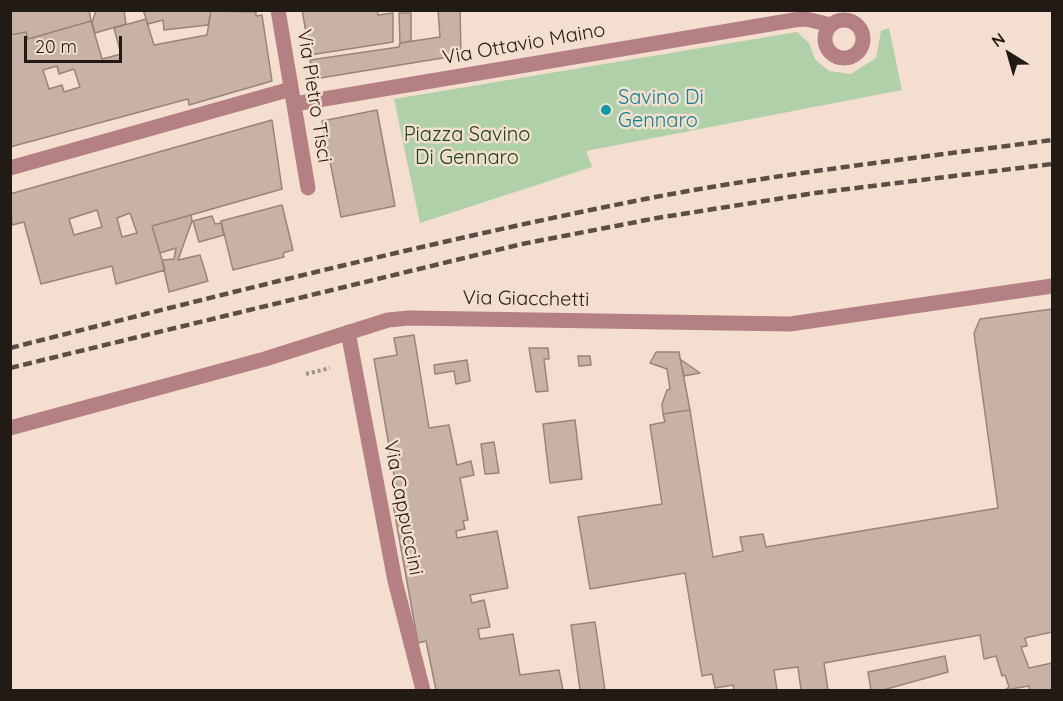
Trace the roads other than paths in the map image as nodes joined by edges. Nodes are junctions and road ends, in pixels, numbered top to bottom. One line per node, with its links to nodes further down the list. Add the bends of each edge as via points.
1 (278, 10): 3 (street, Via Pietro Tisci)
2 (831, 25): 3 (street, Via Ottavio Maino, via 794,20)
3 (292, 97): 4 (street, Via Ottavio Maino); 5 (street, Via Pietro Tisci)
4 (10, 168)
5 (308, 188)
6 (1053, 286): 7 (street, Via Giacchetti, via 790,324 409,318)
7 (348, 332): 8 (street, Via Giacchetti, via 265,359); 9 (street, Via Cappuccini, via 395,581)
8 (10, 428)
9 (423, 690)

